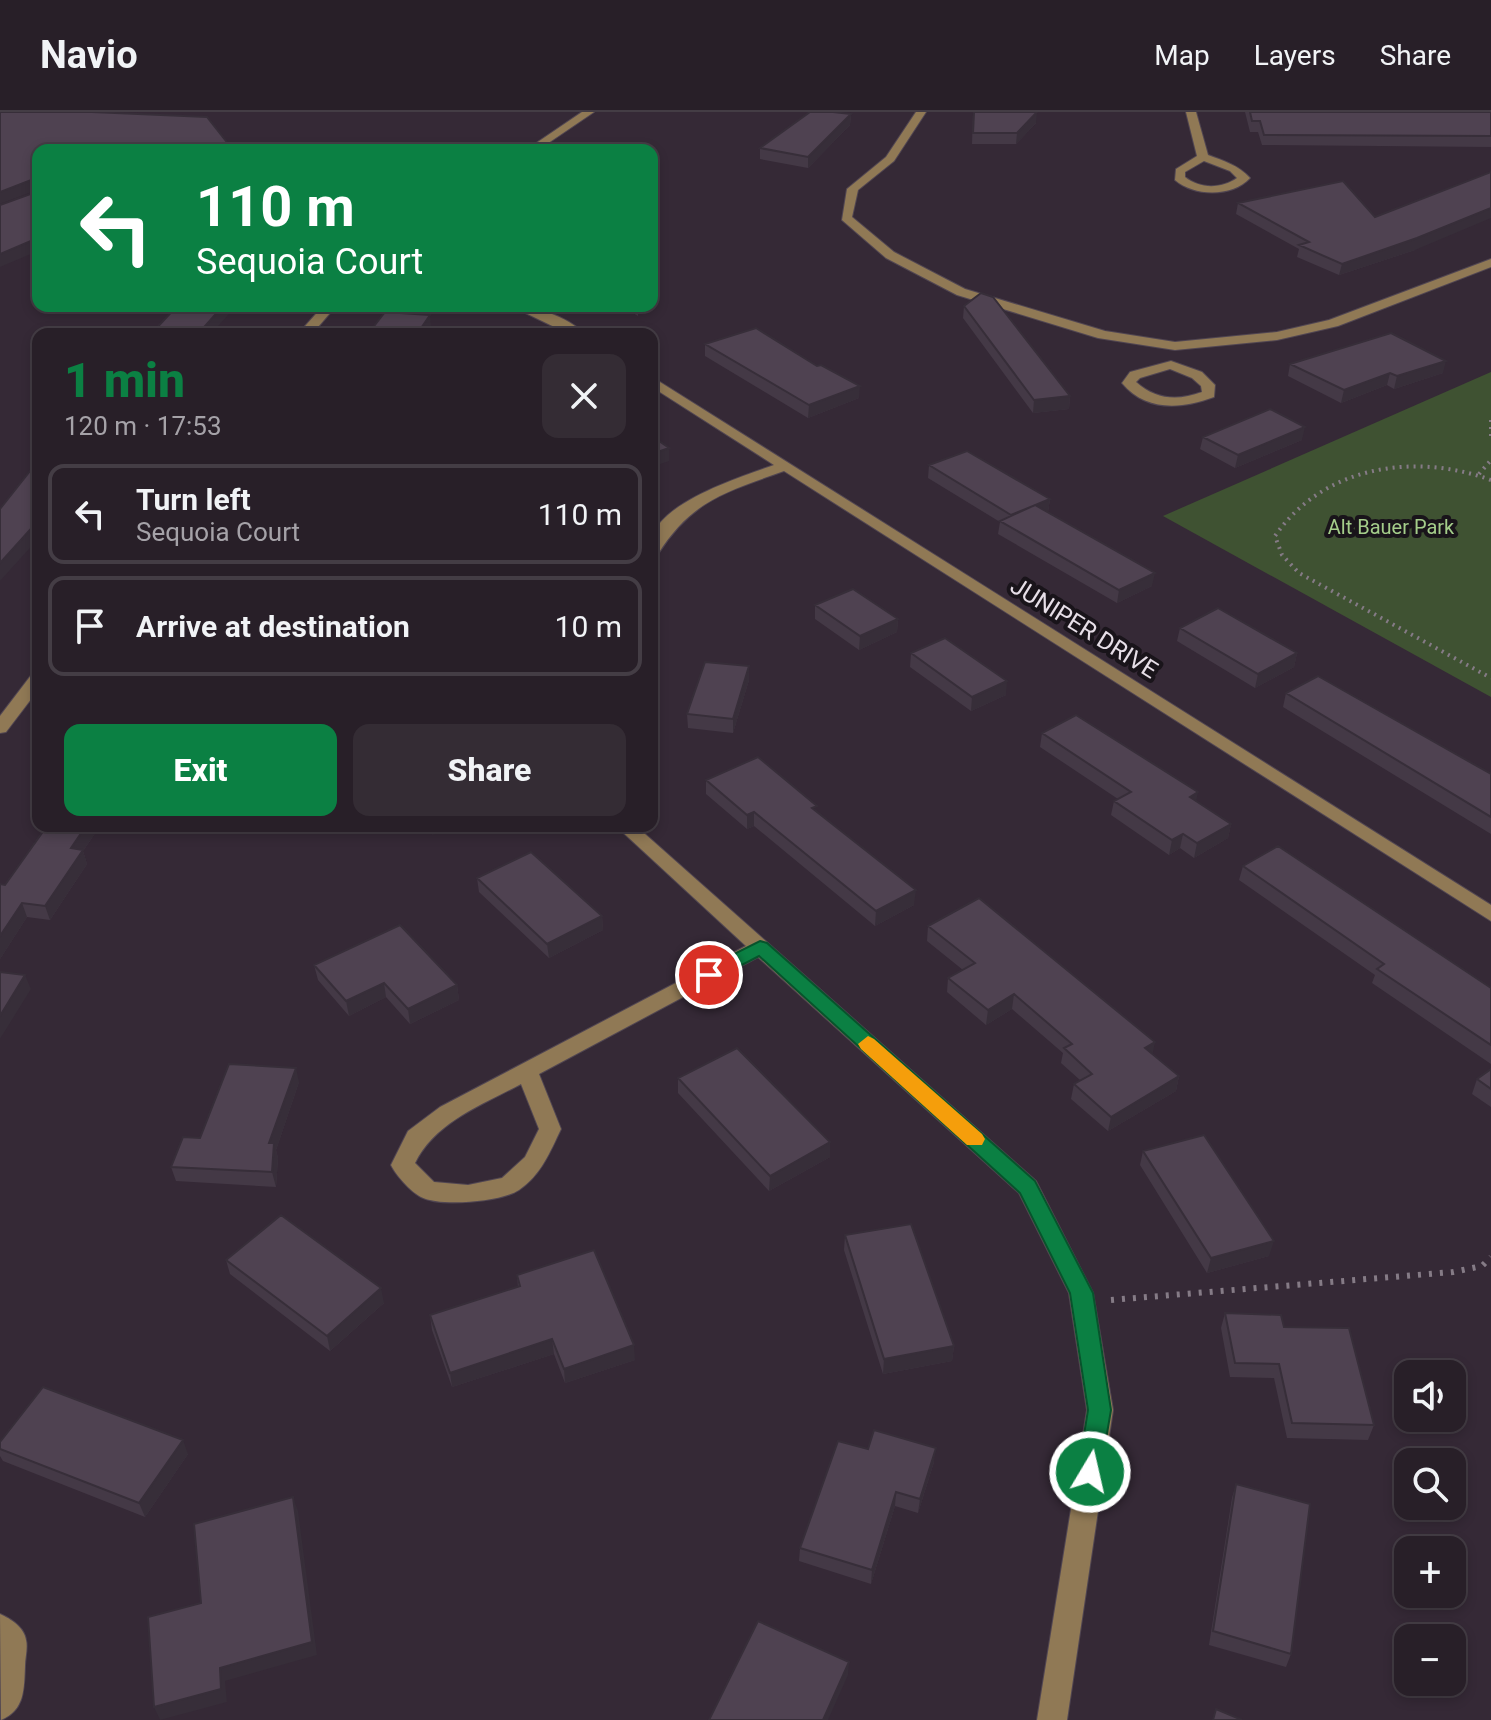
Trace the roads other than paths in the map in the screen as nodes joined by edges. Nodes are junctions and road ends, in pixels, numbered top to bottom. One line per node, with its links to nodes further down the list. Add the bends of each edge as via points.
1 (589, 112): 4 (street)
2 (921, 112): 11 (street, via 890,159 853,189 846,218 890,255 961,292 1103,335)
3 (1191, 112): 5 (street)
4 (540, 144)
5 (1203, 157): 5 (street, via 1180,171 1183,183 1223,188 1244,178)
6 (1491, 263): 11 (street, via 1333,323 1277,336)
7 (325, 312): 9 (street)
8 (533, 312): 10 (street)
9 (310, 328)
10 (569, 328)
11 (1175, 346): 12 (street)
12 (1171, 365): 12 (street, via 1135,375 1129,383 1137,393 1158,401 1177,403 1209,394 1197,375)
13 (658, 385): 14 (street, JUNIPER DRIVE)
14 (785, 466): 15 (street, via 693,502); 19 (street, JUNIPER DRIVE)
15 (658, 536)
16 (32, 686): 17 (street)
17 (0, 728)
18 (632, 832): 20 (street)
19 (1491, 914)
20 (760, 947): 21 (street); 24 (street, via 1028,1187 1081,1293 1100,1410)
21 (527, 1071): 21 (street, via 448,1113 416,1137 402,1165 428,1190 468,1194 509,1185 533,1163 550,1129)
22 (0, 1628): 23 (street, via 12,1640 9,1696)
23 (0, 1706)
24 (1052, 1720)

